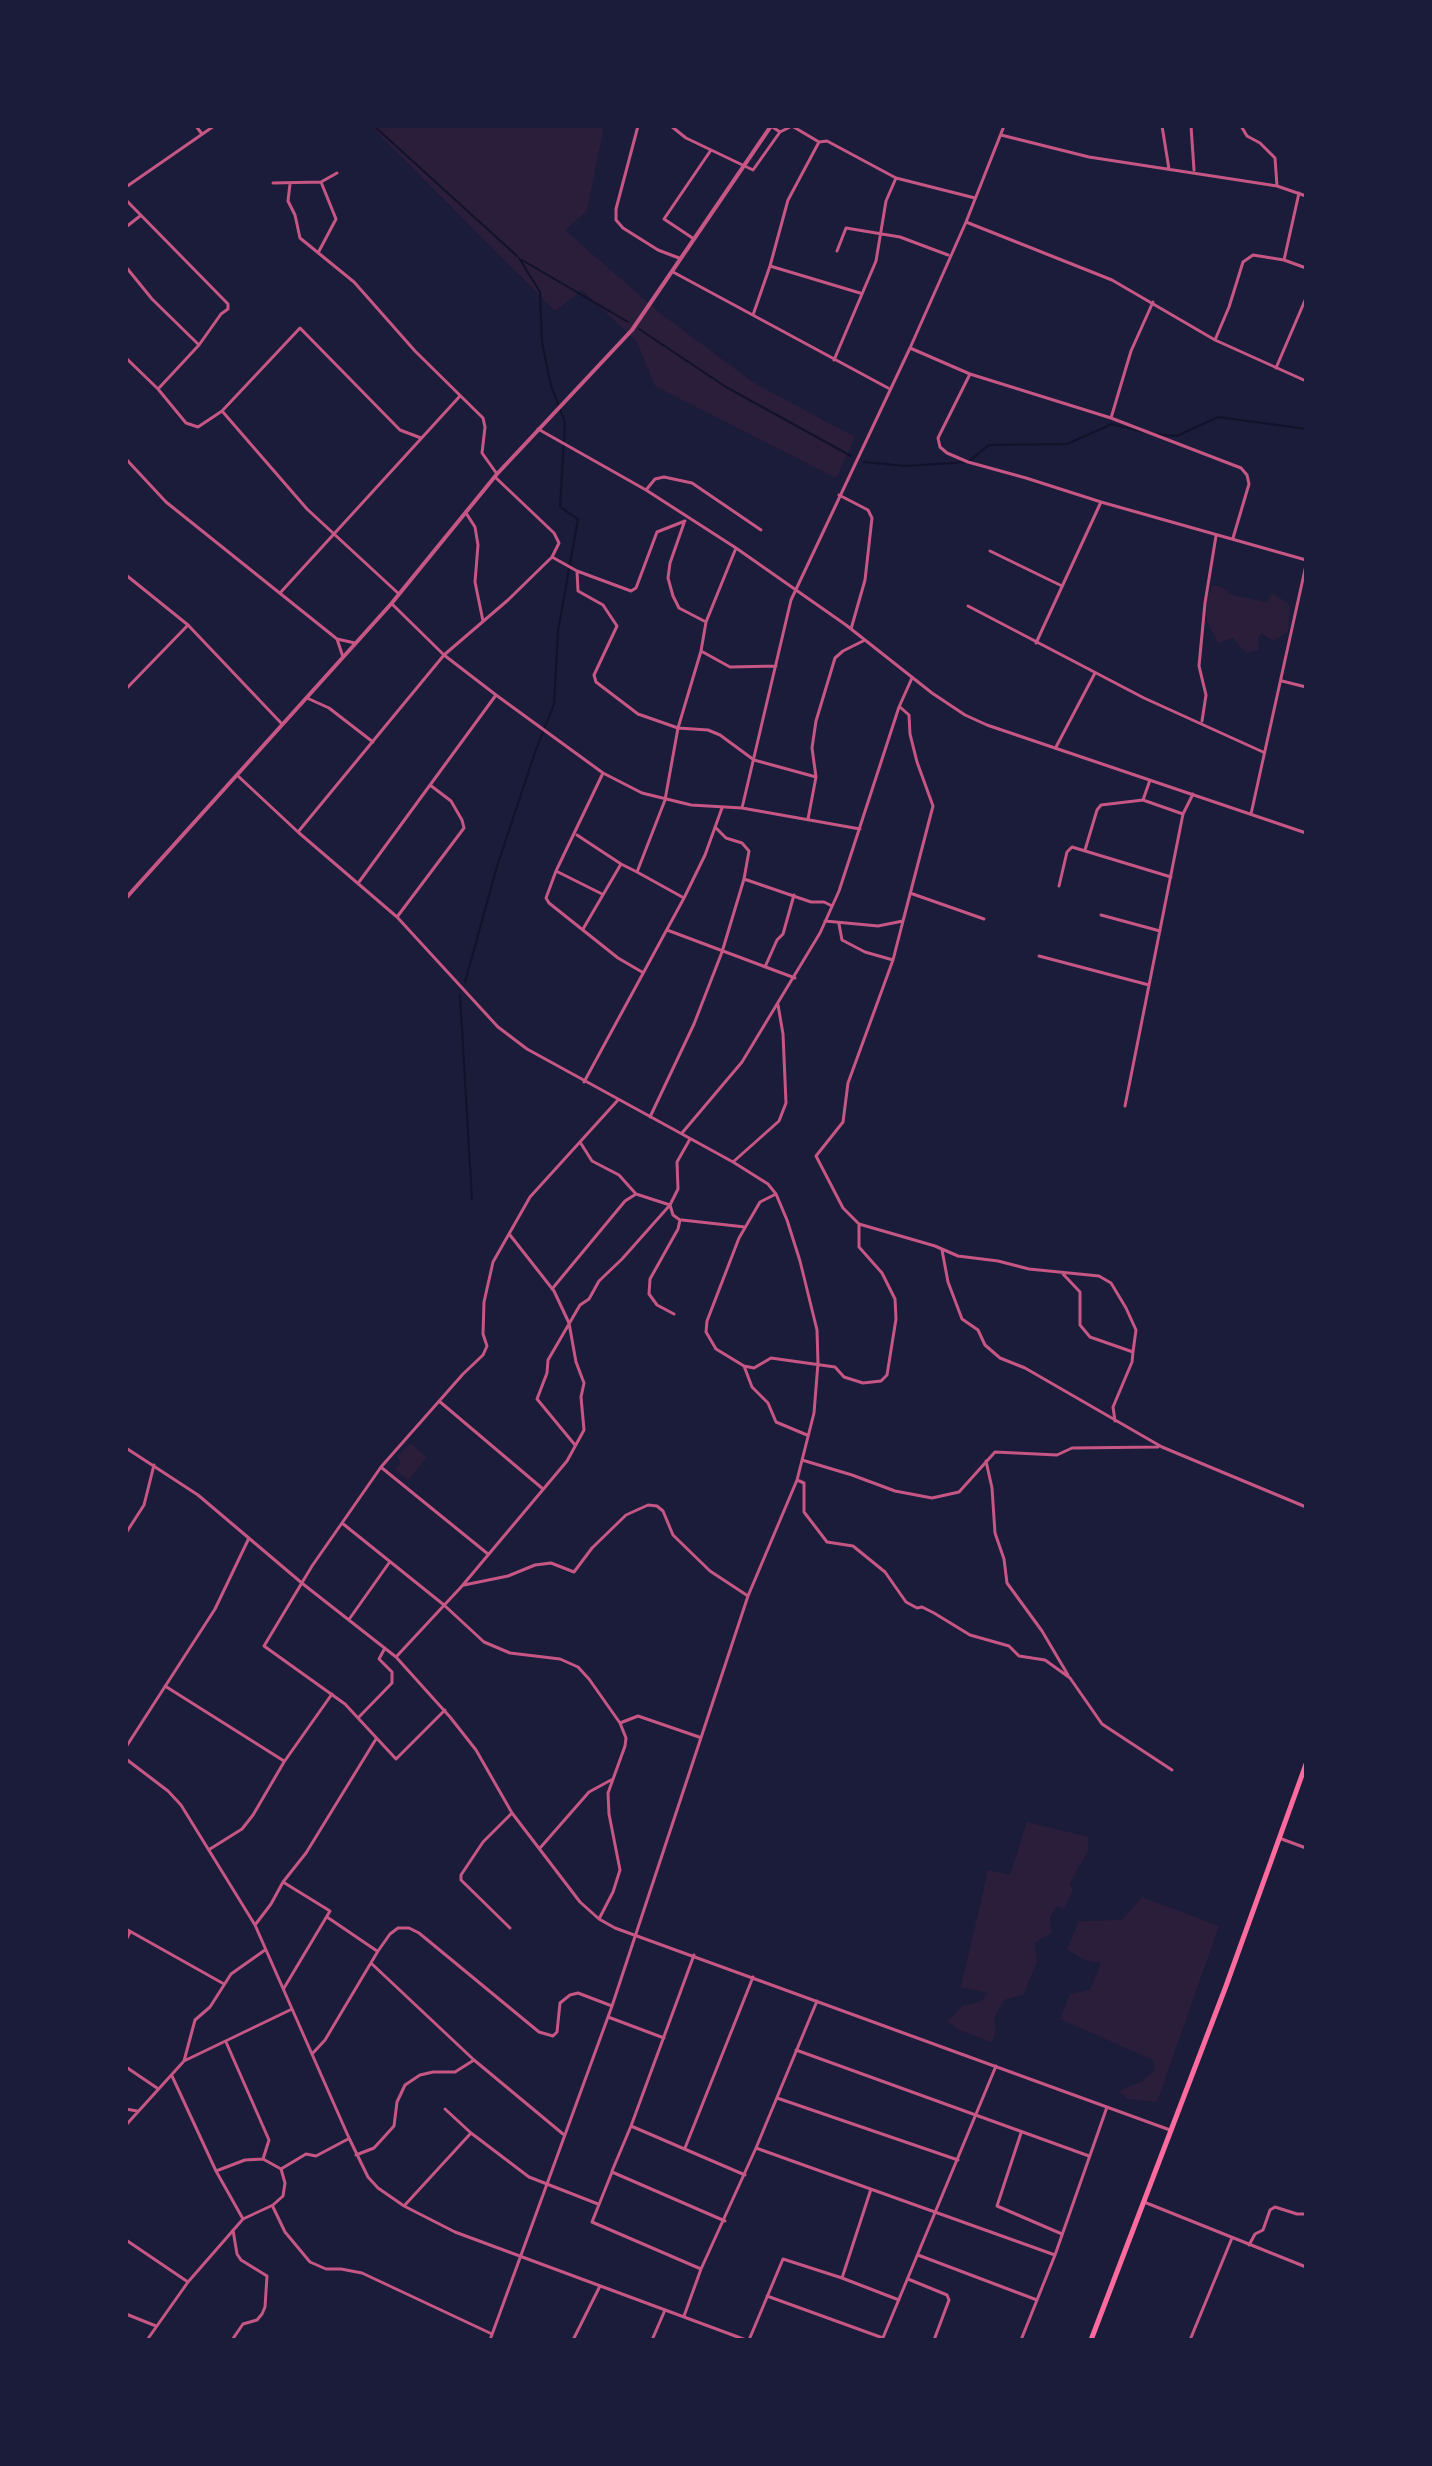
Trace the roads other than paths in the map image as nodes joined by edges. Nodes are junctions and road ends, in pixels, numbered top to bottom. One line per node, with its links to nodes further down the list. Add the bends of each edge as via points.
1 (196, 126): 11 (street)
2 (214, 126): 11 (street)
3 (638, 126): 37 (street, via 616,220 658,250)
4 (671, 126): 14 (street)
5 (771, 126): 10 (street); 15 (street)
6 (1004, 126): 12 (street)
7 (1162, 126): 16 (street)
8 (1191, 126): 17 (street)
9 (1241, 126): 23 (street, via 1275,158)
10 (780, 132): 13 (street, via 792,126); 15 (street, via 756,169)
11 (202, 134): 24 (street)
12 (1001, 135): 16 (street, via 1089,157); 27 (street)
13 (819, 142): 19 (street, via 827,141); 39 (street, via 788,200)
14 (711, 150): 15 (street); 33 (street, via 664,219)
15 (744, 165): 33 (street)
16 (1169, 169): 17 (street)
17 (1194, 172): 23 (street)
18 (337, 173): 20 (street)
19 (896, 178): 27 (street); 32 (street)
20 (321, 182): 22 (street); 35 (street, via 336,219)
21 (273, 183): 22 (street)
22 (290, 184): 35 (street, via 288,201 300,238)
23 (1277, 186): 25 (street)
24 (126, 187)
25 (1299, 193): 26 (street); 38 (street)
26 (1306, 196)
27 (975, 198): 30 (street)
28 (126, 200): 29 (street)
29 (140, 216): 31 (street); 48 (street, via 228,304)
30 (966, 222): 36 (street); 45 (street, via 1067,260)
31 (126, 227)
32 (881, 233): 34 (street, via 844,228); 36 (street); 43 (street, via 876,261)
33 (694, 239): 37 (street)
34 (837, 251)
35 (318, 253): 57 (street, via 354,282)
36 (950, 256): 49 (street)
37 (681, 259): 42 (street)
38 (1284, 260): 41 (street); 47 (street, via 1253,255 1243,262)
39 (770, 266): 43 (street); 46 (street)
40 (126, 267): 48 (street)
41 (1306, 268)
42 (673, 272): 46 (street); 60 (street, via 632,330)
43 (860, 293): 51 (street)
44 (1306, 298): 52 (street)
45 (1153, 302): 47 (street); 59 (street, via 1131,351)
46 (753, 315): 51 (street)
47 (1215, 340): 52 (street)
48 (199, 345): 55 (street)
49 (910, 348): 53 (street); 56 (street)
50 (126, 358): 55 (street)
51 (834, 360): 56 (street)
52 (1276, 368): 54 (street)
53 (970, 374): 59 (street); 66 (street, via 938,438 940,447 968,462)
54 (1306, 381)
55 (158, 389): 58 (street, via 192,426)
56 (889, 389): 65 (street)
57 (460, 396): 61 (street); 63 (street, via 483,418 482,453)
58 (222, 411): 61 (street, via 300,328 400,430); 71 (street)
59 (1111, 418): 73 (street, via 1241,468 1249,484)
60 (538, 429): 63 (street); 64 (street)
61 (421, 438): 71 (street)
62 (126, 459): 82 (street, via 166,502)
63 (496, 476): 67 (street); 76 (street, via 554,533 559,543)
64 (646, 490): 68 (street); 70 (street, via 664,477 692,483)
65 (839, 495): 81 (street); 89 (street, via 868,510 872,518 867,572)
66 (1101, 502): 72 (street); 80 (street)
67 (466, 513): 83 (street); 86 (street, via 478,545 475,582)
68 (687, 516): 69 (street); 74 (street)
69 (685, 521): 78 (street, via 657,532 631,591); 87 (street, via 668,578 679,608)
70 (761, 530)
71 (333, 535): 82 (street); 83 (street)
72 (1216, 536): 73 (street); 106 (street, via 1199,666 1206,695)
73 (1233, 540): 77 (street)
74 (736, 548): 81 (street); 87 (street)
75 (990, 551): 80 (street)
76 (552, 557): 78 (street); 86 (street)
77 (1306, 563): 100 (street)
78 (577, 571): 108 (street, via 578,591 603,605 617,626 593,679 638,714)
79 (126, 575): 88 (street)
80 (1062, 586): 93 (street)
81 (796, 588): 89 (street); 97 (street)
82 (280, 593): 90 (street)
83 (399, 594): 84 (street)
84 (391, 604): 92 (street); 95 (street)
85 (968, 606): 93 (street)
86 (483, 621): 95 (street)
87 (706, 622): 94 (street)
88 (188, 625): 102 (street); 107 (street)
89 (851, 629): 91 (street)
90 (337, 639): 92 (street); 96 (street)
91 (865, 640): 99 (street); 115 (street, via 835,658 816,721)
92 (355, 643): 96 (street)
93 (1036, 643): 98 (street)
94 (701, 651): 97 (street, via 730,667); 108 (street)
95 (444, 655): 103 (street); 109 (street)
96 (343, 657): 104 (street)
97 (776, 666): 112 (street)
98 (1095, 673): 106 (street); 110 (street)
99 (912, 678): 105 (street); 110 (street, via 965,715)
100 (1282, 681): 101 (street); 111 (street)
101 (1306, 687)
102 (126, 689)
103 (496, 695): 113 (street); 117 (street)
104 (307, 698): 107 (street); 109 (street)
105 (899, 707): 127 (street); 139 (street, via 909,715 917,762 933,806)
106 (1202, 722): 111 (street)
107 (283, 725): 114 (street)
108 (678, 728): 112 (street, via 720,735); 119 (street)
109 (373, 742): 128 (street)
110 (1055, 748): 116 (street)
111 (1263, 752): 124 (street)
112 (754, 760): 115 (street); 122 (street)
113 (603, 773): 119 (street); 130 (street)
114 (238, 776): 128 (street); 142 (street)
115 (816, 777): 125 (street)
116 (1150, 780): 118 (street); 120 (street)
117 (430, 785): 137 (street); 146 (street, via 451,801 464,828)
118 (1193, 794): 123 (street); 124 (street)
119 (665, 800): 121 (street); 134 (street)
120 (1143, 800): 123 (street); 131 (street, via 1101,805)
121 (722, 808): 122 (street); 126 (street)
122 (742, 808): 125 (street)
123 (1183, 814): 135 (street)
124 (1251, 814): 129 (street)
125 (808, 819): 127 (street)
126 (715, 827): 136 (street, via 749,851); 143 (street)
127 (860, 829): 144 (street)
128 (298, 832): 137 (street)
129 (1306, 833)
130 (576, 834): 132 (street); 133 (street)
131 (1085, 850): 135 (street); 138 (street, via 1072,847 1067,852)
132 (621, 864): 134 (street); 140 (street)
133 (556, 871): 140 (street); 151 (street, via 546,898)
134 (637, 872): 143 (street)
135 (1171, 877): 153 (street)
136 (744, 879): 141 (street); 154 (street)
137 (359, 882): 146 (street)
138 (1059, 886)
139 (910, 893): 147 (street); 149 (street)
140 (602, 894): 151 (street)
141 (794, 895): 144 (street); 157 (street, via 783,934)
142 (127, 896)
143 (684, 898): 152 (street)
144 (832, 906): 148 (street)
145 (1101, 915): 153 (street)
146 (397, 917): 162 (street, via 498,1027)
147 (984, 919)
148 (825, 921): 150 (street); 159 (street)
149 (903, 921): 150 (street); 156 (street)
150 (839, 924): 156 (street, via 842,940)
151 (583, 929): 158 (street)
152 (666, 930): 154 (street); 158 (street)
153 (1160, 931): 160 (street)
154 (722, 952): 157 (street); 165 (street)
155 (1039, 956): 160 (street)
156 (893, 960): 174 (street, via 848,1083 843,1122 816,1156 843,1208)
157 (765, 967): 159 (street)
158 (643, 973): 162 (street)
159 (795, 978): 161 (street)
160 (1149, 985): 164 (street)
161 (778, 1005): 166 (street, via 742,1062); 169 (street, via 786,1103 779,1121)
162 (584, 1082): 163 (street)
163 (618, 1100): 165 (street); 168 (street)
164 (1125, 1106)
165 (650, 1117): 166 (street)
166 (681, 1134): 167 (street)
167 (690, 1139): 169 (street); 172 (street, via 677,1162 678,1189)
168 (580, 1142): 170 (street, via 592,1161 619,1175); 176 (street, via 530,1197)
169 (733, 1162): 171 (street)
170 (636, 1194): 172 (street); 179 (street)
171 (776, 1194): 175 (street, via 763,1199); 183 (street, via 800,1261 817,1330)
172 (670, 1205): 173 (street); 181 (street, via 599,1281)
173 (680, 1220): 175 (street); 180 (street, via 650,1279 649,1294)
174 (859, 1224): 177 (street); 183 (street, via 859,1247 882,1273 895,1299 887,1375 863,1383)
175 (745, 1227): 184 (street, via 706,1328 716,1349)
176 (509, 1234): 179 (street); 185 (street, via 489,1272 483,1334 487,1346)
177 (942, 1250): 178 (street); 186 (street, via 962,1319 978,1330 985,1345)
178 (1062, 1273): 182 (street, via 1080,1292 1080,1325 1090,1337); 182 (street, via 1111,1283 1136,1330)
179 (552, 1289): 181 (street)
180 (674, 1314)
181 (569, 1323): 188 (street, via 584,1383 585,1425); 188 (street, via 548,1360 537,1399)
182 (1133, 1352): 186 (street, via 1113,1407)
183 (818, 1363): 184 (street, via 771,1358 754,1368); 187 (street)
184 (744, 1366): 187 (street, via 776,1422)
185 (439, 1401): 194 (street); 196 (street)
186 (1115, 1421): 189 (street)
187 (809, 1436): 191 (street)
188 (576, 1446): 196 (street)
189 (1162, 1447): 192 (street, via 1072,1448 1057,1455 995,1452); 197 (street)
190 (126, 1448): 193 (street)
191 (802, 1460): 192 (street, via 932,1498 959,1492); 195 (street)
192 (986, 1461): 210 (street, via 1007,1583)
193 (154, 1465): 199 (street, via 144,1505); 200 (street)
194 (381, 1467): 198 (street); 201 (street)
195 (797, 1480): 205 (street); 210 (street, via 804,1483 804,1512 817,1532 827,1542 853,1546 885,1572 906,1602 970,1635 1009,1646 1019,1656 1045,1660)
196 (543, 1489): 201 (street)
197 (1306, 1507)
198 (342, 1523): 202 (street); 203 (street)
199 (127, 1531)
200 (249, 1538): 203 (street); 211 (street, via 215,1609)
201 (488, 1554): 204 (street)
202 (390, 1562): 206 (street); 207 (street)
203 (303, 1584): 207 (street); 212 (street, via 264,1646)
204 (462, 1586): 205 (street, via 535,1565 551,1563 574,1572 626,1515 648,1505 663,1511 669,1529 710,1571); 206 (street)
205 (748, 1596): 216 (street)
206 (444, 1605): 209 (street); 215 (street, via 484,1642 578,1667)
207 (350, 1618): 208 (street)
208 (385, 1648): 209 (street); 214 (street, via 379,1659 392,1672 392,1683)
209 (396, 1657): 213 (street)
210 (1070, 1678): 222 (street, via 1102,1724)
211 (165, 1686): 218 (street); 220 (street)
212 (332, 1694): 214 (street); 220 (street)
213 (445, 1710): 217 (street, via 396,1759); 224 (street, via 476,1750)
214 (358, 1718): 217 (street)
215 (620, 1723): 216 (street, via 638,1716); 223 (street, via 625,1746)
216 (700, 1738): 235 (street)
217 (376, 1739): 229 (street)
218 (126, 1747)
219 (126, 1759): 228 (street, via 181,1805)
220 (284, 1762): 228 (street, via 242,1829)
221 (1306, 1764): 225 (highway)
222 (1172, 1770)
223 (611, 1780): 227 (street, via 589,1792); 231 (street, via 609,1814 620,1870)
224 (512, 1813): 227 (street); 233 (street, via 461,1875)
225 (1279, 1838): 226 (street); 266 (highway)
226 (1306, 1848)
227 (539, 1849): 231 (street)
228 (209, 1850): 232 (street)
229 (283, 1882): 230 (street, via 330,1911); 232 (street)
230 (327, 1917): 238 (street); 243 (street)
231 (599, 1919): 235 (street)
232 (255, 1925): 237 (street)
233 (510, 1928)
234 (128, 1930): 236 (street); 242 (street)
235 (634, 1934): 239 (street); 245 (street)
236 (126, 1940)
237 (266, 1950): 242 (street); 243 (street)
238 (378, 1951): 240 (street); 245 (street, via 398,1928 409,1928 539,2032 553,2036 563,1998 578,1993)
239 (694, 1955): 241 (street); 248 (street)
240 (372, 1963): 251 (street); 252 (street)
241 (753, 1977): 244 (street); 271 (street)
242 (224, 1984): 253 (street, via 195,2020)
243 (284, 1989): 246 (street)
244 (817, 2001): 250 (street); 254 (street)
245 (612, 2006): 247 (street)
246 (291, 2010): 249 (street); 251 (street)
247 (608, 2017): 248 (street); 269 (street)
248 (664, 2038): 265 (street)
249 (226, 2042): 253 (street); 275 (street, via 269,2140)
250 (796, 2050): 258 (street); 263 (street)
251 (312, 2054): 270 (street)
252 (474, 2060): 269 (street); 273 (street, via 455,2072 420,2075 405,2085 394,2126 374,2148)
253 (184, 2061): 256 (street)
254 (996, 2066): 259 (street); 263 (street)
255 (126, 2067): 257 (street)
256 (171, 2074): 257 (street); 278 (street)
257 (157, 2088): 262 (street)
258 (777, 2098): 272 (street); 276 (street)
259 (1107, 2107): 266 (street); 274 (street)
260 (126, 2109): 262 (street)
261 (445, 2109): 267 (street)
262 (137, 2111): 264 (street)
263 (976, 2116): 268 (street); 276 (street)
264 (126, 2125)
265 (631, 2126): 271 (street); 279 (street)
266 (1171, 2130): 283 (highway)
267 (471, 2133): 281 (street); 286 (street)
268 (1021, 2133): 274 (street); 292 (street, via 997,2206)
269 (563, 2134): 281 (street)
270 (349, 2138): 273 (street); 277 (street)
271 (685, 2148): 280 (street)
272 (756, 2148): 280 (street); 282 (street)
273 (356, 2155): 286 (street, via 378,2188)
274 (1089, 2156): 292 (street)
275 (263, 2159): 277 (street); 278 (street)
276 (958, 2160): 287 (street)
277 (281, 2169): 285 (street, via 283,2196)
278 (216, 2171): 289 (street)
279 (612, 2172): 284 (street); 290 (street)
280 (745, 2175): 290 (street)
281 (545, 2184): 284 (street); 298 (street)
282 (871, 2189): 287 (street); 301 (street)
283 (1144, 2202): 293 (street); 322 (highway)
284 (598, 2204): 300 (street, via 592,2222)
285 (273, 2205): 289 (street); 312 (street, via 285,2232 310,2262 362,2273)
286 (404, 2206): 298 (street)
287 (936, 2212): 296 (street); 297 (street)
288 (1306, 2214): 295 (street, via 1275,2207)
289 (243, 2219): 291 (street)
290 (725, 2221): 300 (street)
291 (233, 2230): 303 (street); 315 (street, via 241,2260 267,2276 262,2314 243,2324)
292 (1062, 2234): 297 (street)
293 (1232, 2238): 295 (street); 323 (street)
294 (126, 2240): 303 (street)
295 (1249, 2245): 299 (street)
296 (918, 2255): 302 (street); 307 (street)
297 (1055, 2255): 307 (street)
298 (522, 2257): 304 (street); 312 (street)
299 (1306, 2267)
300 (701, 2269): 310 (street)
301 (842, 2278): 305 (street, via 783,2259); 306 (street)
302 (908, 2279): 306 (street); 320 (street, via 947,2295)
303 (188, 2282): 311 (street)
304 (600, 2286): 308 (street); 317 (street)
305 (767, 2296): 313 (street); 319 (street)
306 (899, 2300): 313 (street)
307 (1037, 2300): 321 (street)
308 (665, 2310): 310 (street); 318 (street)
309 (126, 2314): 311 (street)
310 (684, 2316): 319 (street)
311 (156, 2326): 314 (street)
312 (492, 2334): 316 (street)
313 (883, 2339)
314 (147, 2340)
315 (232, 2340)
316 (490, 2340)
317 (573, 2340)
318 (652, 2340)
319 (748, 2340)
320 (934, 2340)
321 (1021, 2340)
322 (1091, 2340)
323 (1190, 2340)

